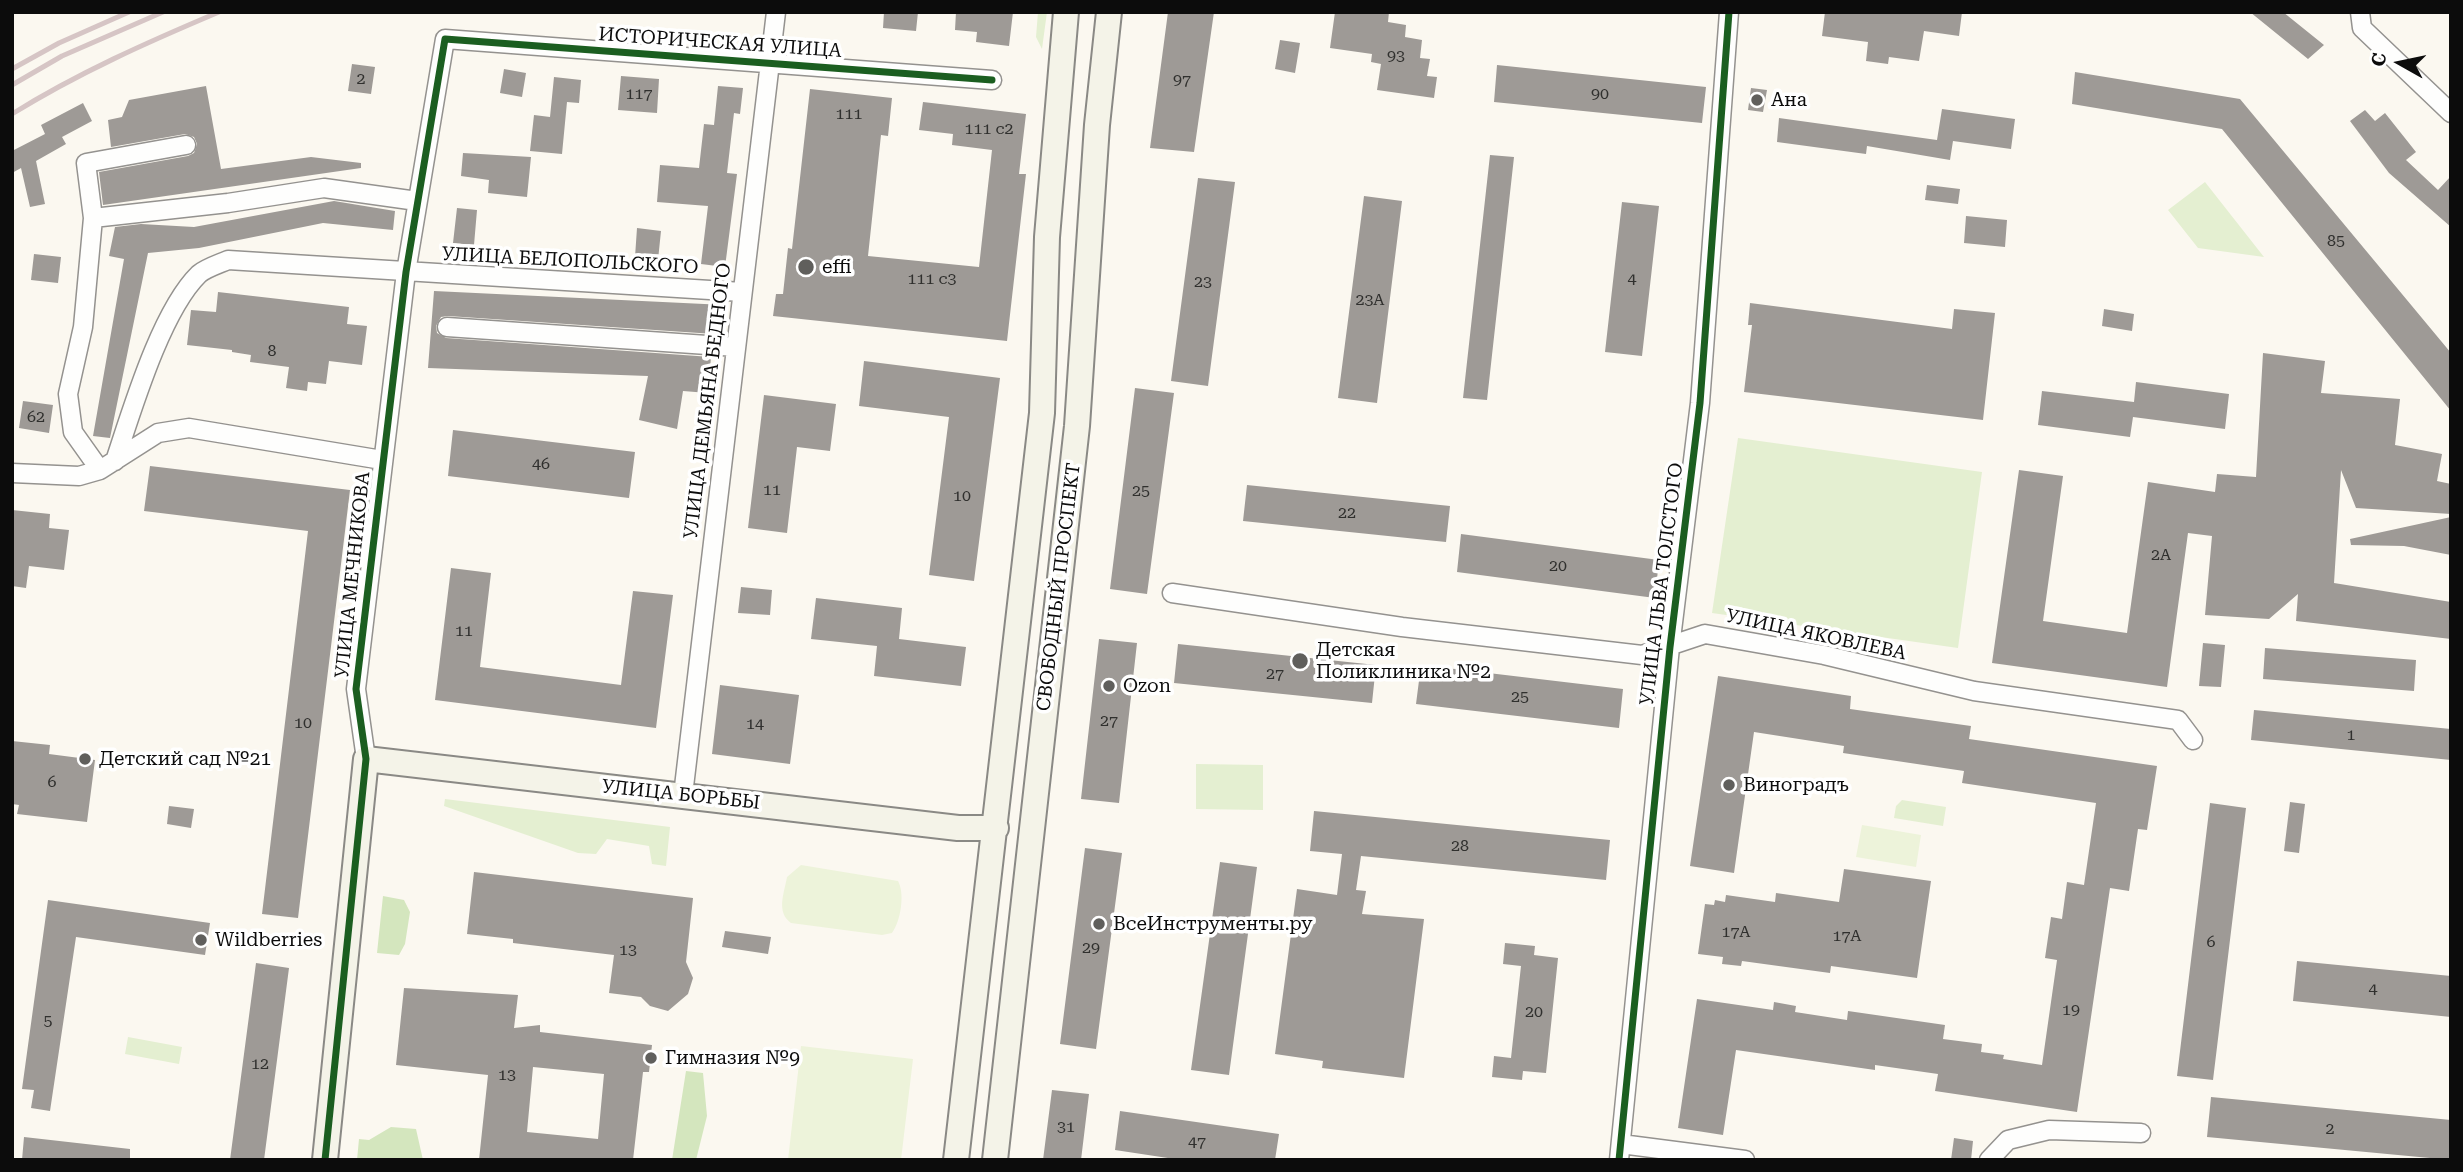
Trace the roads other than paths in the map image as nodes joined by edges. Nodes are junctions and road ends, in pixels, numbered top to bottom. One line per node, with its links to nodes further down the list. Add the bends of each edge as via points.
1 (776, 12): 7 (street, УЛИЦА ДЕМЬЯНА БЕДНОГО)
2 (1066, 12): 25 (main road, СВОБОДНЫЙ ПРОСПЕКТ, via 1047,237 1042,413)
3 (1109, 12): 31 (main road, СВОБОДНЫЙ ПРОСПЕКТ, via 1077,426)
4 (1729, 12): 21 (street, УЛИЦА ЛЬВА ТОЛСТОГО, via 1706,335)
5 (2360, 12): 9 (street, via 2362,28)
6 (445, 39): 7 (street, ИСТОРИЧЕСКАЯ УЛИЦА); 11 (street, УЛИЦА МЕЧНИКОВА)
7 (770, 63): 8 (street, ИСТОРИЧЕСКАЯ УЛИЦА); 14 (street, УЛИЦА ДЕМЬЯНА БЕДНОГО)
8 (992, 80)
9 (2451, 113)
10 (187, 145): 12 (street, via 86,163)
11 (417, 201): 12 (street, via 324,188 229,204); 13 (street, УЛИЦА МЕЧНИКОВА)
12 (93, 218): 18 (street, via 83,327 68,394 73,432)
13 (406, 272): 14 (street, УЛИЦА БЕЛОПОЛЬСКОГО); 17 (street, УЛИЦА МЕЧНИКОВА); 18 (street, УЛИЦА БЕЛОПОЛЬСКОГО, via 228,260 200,273 156,349)
14 (743, 292): 16 (street, УЛИЦА ДЕМЬЯНА БЕДНОГО)
15 (447, 327): 16 (street)
16 (736, 346): 24 (street, УЛИЦА ДЕМЬЯНА БЕДНОГО)
17 (382, 460): 18 (street, via 189,428 158,433); 23 (street, УЛИЦА МЕЧНИКОВА, via 356,689)
18 (107, 465): 19 (street, via 64,477)
19 (12, 473)
20 (1172, 593): 21 (street, УЛИЦА ЯКОВЛЕВА, via 1402,627 1642,655)
21 (1670, 647): 22 (street, УЛИЦА ЯКОВЛЕВА, via 1705,634 1824,655 1974,691 2178,720); 27 (street, УЛИЦА ЛЬВА ТОЛСТОГО)
22 (2193, 740)
23 (366, 759): 24 (main road, УЛИЦА БОРЬБЫ); 29 (main road, УЛИЦА МЕЧНИКОВА)
24 (683, 795): 25 (main road, УЛИЦА БОРЬБЫ, via 958,828)
25 (996, 828): 30 (main road, СВОБОДНЫЙ ПРОСПЕКТ)
26 (2141, 1133): 32 (street, via 2049,1130 2008,1140)
27 (1620, 1152): 28 (street)
28 (1743, 1159)
29 (325, 1160)
30 (956, 1160)
31 (995, 1160)
32 (1989, 1160)

